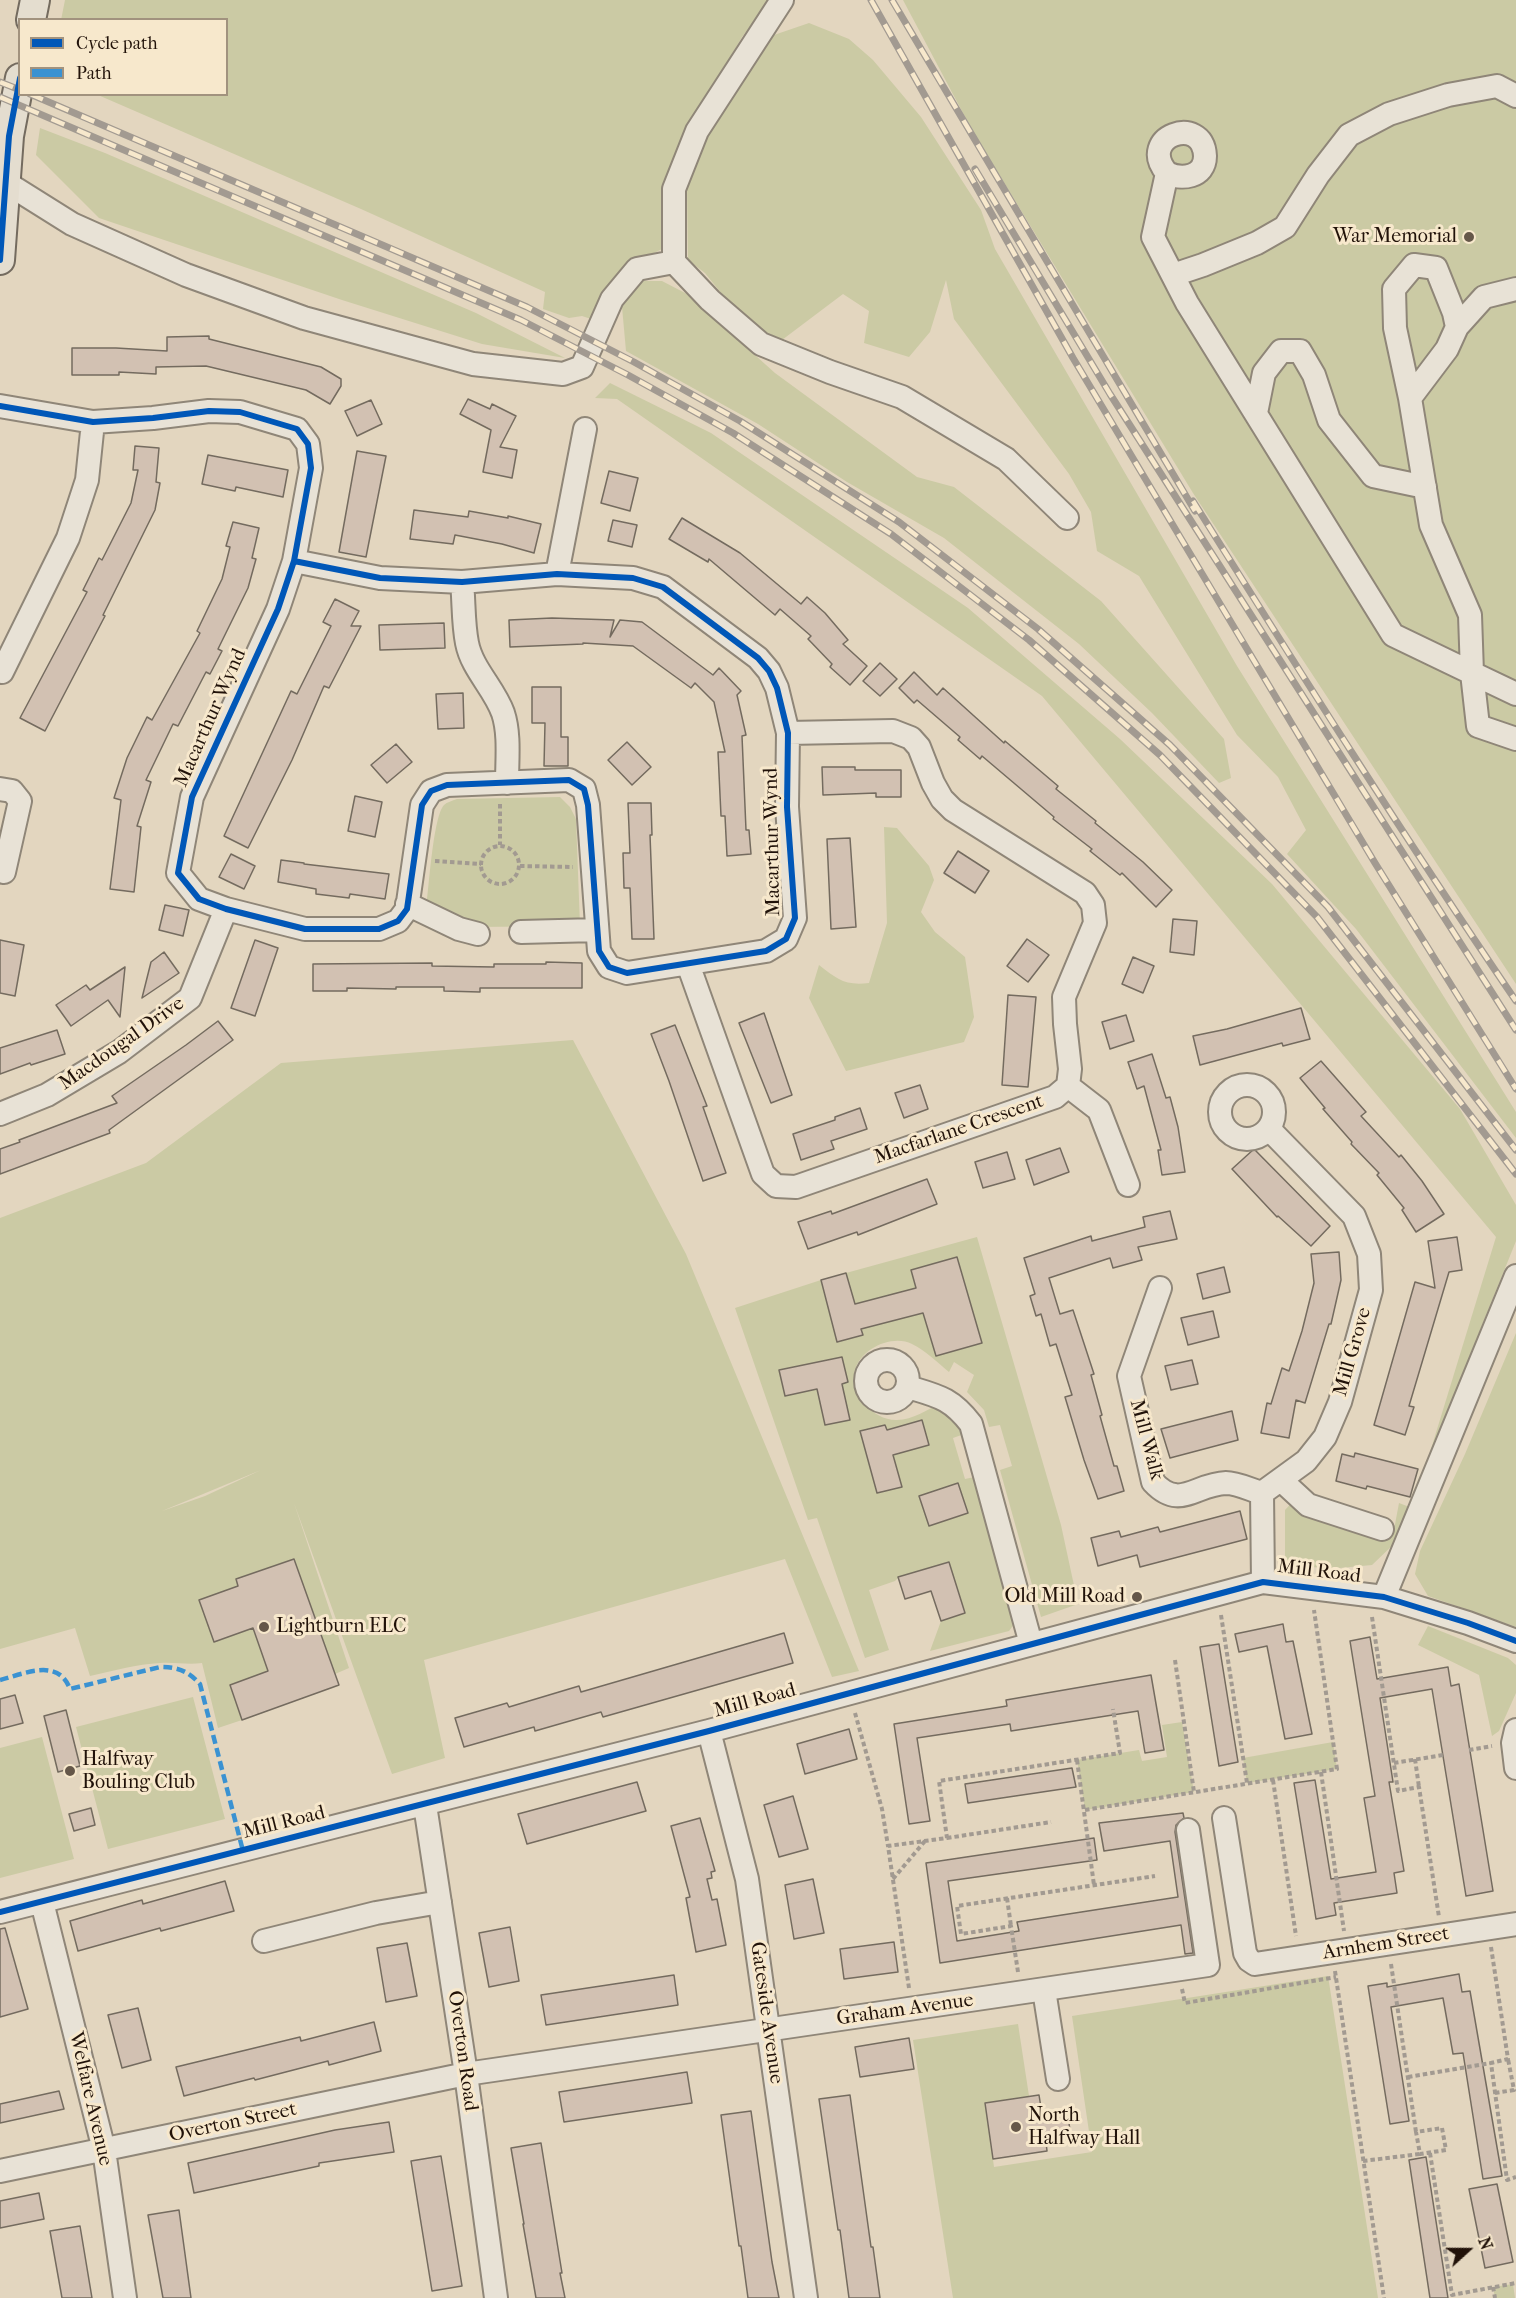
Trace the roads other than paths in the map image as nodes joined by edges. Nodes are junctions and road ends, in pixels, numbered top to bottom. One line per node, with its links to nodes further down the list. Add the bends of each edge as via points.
1 (35, 0): 3 (main road)
2 (782, 0): 9 (street, via 697,130 674,189)
3 (31, 18)
4 (18, 89): 7 (main road)
5 (1516, 96): 10 (street, via 1497,87 1448,95 1389,114 1349,135 1285,227 1257,243)
6 (1167, 173): 10 (street, via 1153,237)
7 (4, 182): 8 (main road); 9 (street, via 72,224 186,275 304,318 473,364 563,374 582,367 612,299 637,269)
8 (0, 260)
9 (674, 262): 19 (street, via 760,344 902,397 1006,459)
10 (1173, 274): 15 (street)
11 (1516, 289): 12 (street, via 1484,297)
12 (1457, 327): 13 (street, via 1447,349); 13 (street, via 1436,268 1414,265 1394,290 1395,328)
13 (1410, 398): 18 (street)
14 (0, 406): 16 (street, Macarthur Wynd)
15 (1256, 413): 18 (street, via 1264,374 1281,351 1300,351 1314,375 1329,420 1373,476); 24 (street, via 1393,635)
16 (93, 422): 20 (street, Macarthur Wynd, via 209,411 240,412 297,429 308,444 311,468); 23 (street, via 87,480 68,538)
17 (585, 429): 21 (street)
18 (1425, 487): 24 (street, via 1431,525 1470,615)
19 (1067, 518)
20 (294, 561): 22 (street, Macarthur Wynd, via 380,578); 32 (street, Macarthur Wynd, via 278,609 192,797 178,873 199,899)
21 (557, 574): 22 (street, Macarthur Wynd); 26 (street, Macarthur Wynd, via 633,578 663,587 758,658 777,688)
22 (462, 582): 28 (street, via 467,644 503,714)
23 (2, 672)
24 (1472, 673): 25 (street); 27 (street, via 1478,726)
25 (1516, 694)
26 (788, 733): 36 (street, Macarthur Wynd, via 787,807 795,918 786,939 766,951); 37 (street, Macfarlane Crescent, via 893,731 911,738 919,747 942,799 953,810 1084,893 1093,905 1095,923 1064,997)
27 (1516, 739)
28 (507, 783): 31 (street, Macarthur Wynd, via 447,785 431,791 422,805); 33 (street, Macarthur Wynd, via 569,780 584,789)
29 (0, 789): 30 (street, via 12,791 20,801)
30 (4, 872)
31 (407, 903): 32 (street, Macarthur Wynd, via 398,921 379,929 305,929); 35 (street, via 459,929)
32 (226, 909): 38 (street, Macdougal Drive, via 190,998 83,1074 47,1095)
33 (597, 930): 34 (street); 36 (street, Macarthur Wynd, via 599,951 609,967 627,973)
34 (521, 932)
35 (478, 934)
36 (688, 964): 37 (street, Macfarlane Crescent, via 763,1173 776,1186 796,1187 1054,1097)
37 (1068, 1086): 40 (street, via 1099,1110)
38 (0, 1114)
39 (1269, 1129): 44 (street, Mill Grove, via 1354,1216 1369,1254 1371,1290 1340,1402 1326,1437)
40 (1128, 1185)
41 (1516, 1276): 48 (street)
42 (1160, 1288): 45 (street, Mill Walk, via 1129,1376 1153,1482 1163,1493 1175,1496 1227,1483)
43 (908, 1387): 50 (street, via 944,1398 971,1424)
44 (1282, 1481): 45 (street, Mill Grove); 46 (street, via 1308,1505)
45 (1262, 1493): 47 (street)
46 (1382, 1529)
47 (1263, 1581): 48 (street, Mill Road); 50 (street, Mill Road)
48 (1377, 1596): 49 (street, Mill Road)
49 (1516, 1641)
50 (1031, 1644): 52 (street, Mill Road)
51 (1516, 1730): 53 (street)
52 (709, 1731): 54 (street, Mill Road); 63 (street, Gateside Avenue, via 747,1879)
53 (1516, 1768)
54 (425, 1805): 57 (street, Mill Road); 58 (street, Overton Road)
55 (1224, 1818): 60 (street, Arnhem Street, via 1245,1953 1255,1964)
56 (1188, 1830): 62 (street, Graham Avenue, via 1208,1965)
57 (42, 1902): 59 (street, Mill Road); 66 (street, Welfare Avenue)
58 (440, 1902): 61 (street, via 376,1913); 64 (street, Overton Road)
59 (0, 1912)
60 (1516, 1924)
61 (264, 1941)
62 (1044, 1990): 63 (street, Graham Avenue); 65 (street)
63 (769, 2030): 64 (street, Graham Avenue); 70 (street, Gateside Avenue)
64 (466, 2074): 66 (street, Overton Street); 69 (street, Overton Road)
65 (1058, 2079)
66 (104, 2150): 67 (street, Overton Street); 68 (street, Welfare Avenue)
67 (0, 2172)
68 (125, 2298)
69 (496, 2298)
70 (806, 2298)

